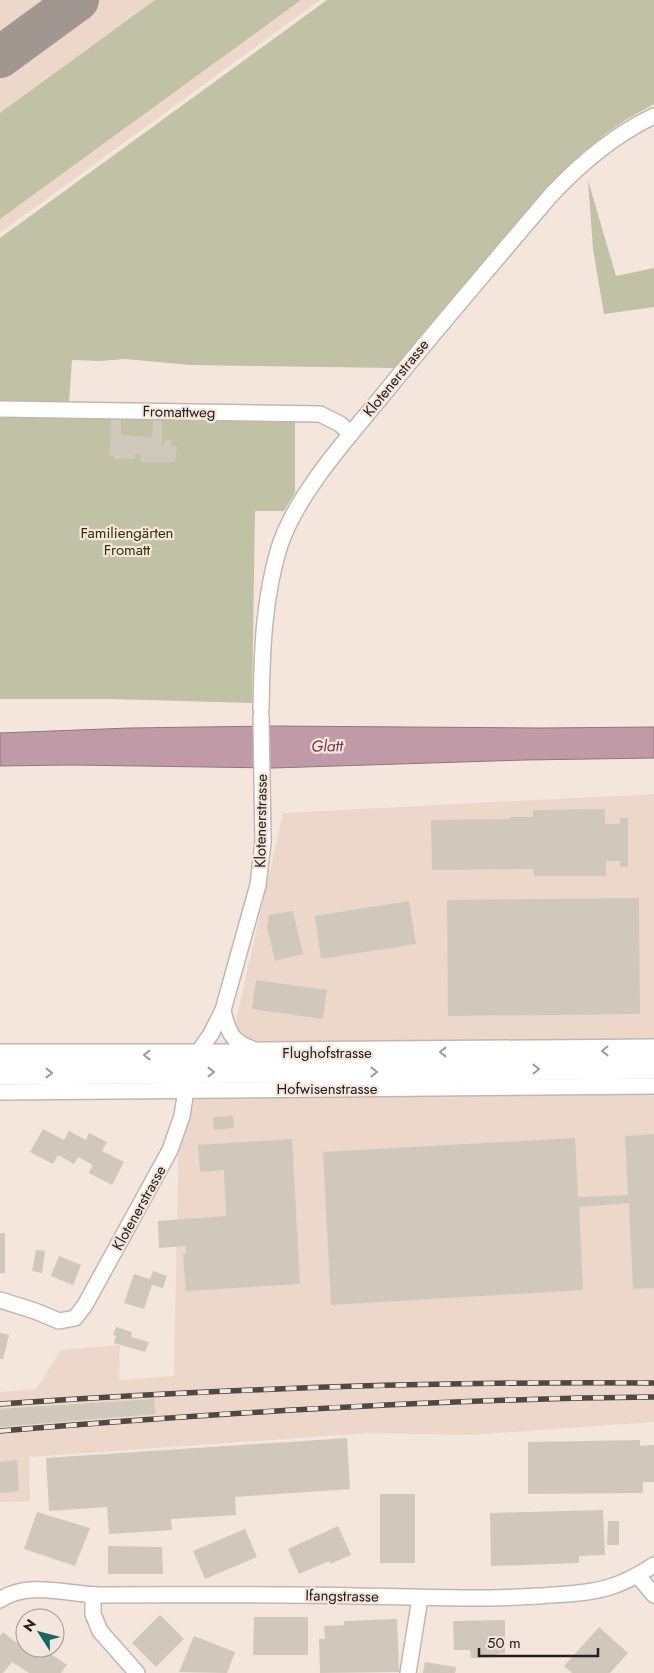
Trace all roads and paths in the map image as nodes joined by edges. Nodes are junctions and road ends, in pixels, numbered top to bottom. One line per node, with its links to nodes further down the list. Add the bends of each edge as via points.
1 (654, 116): 3 (street, Klotenerstrasse, via 611,141 569,176)
2 (0, 409): 3 (street, Fromattweg, via 320,414)
3 (351, 434): 4 (street, Klotenerstrasse, via 290,522 268,590 263,628 261,713 263,842 258,885)
4 (223, 1010): 6 (street, via 226,1025 235,1040 247,1048); 8 (street, Klotenerstrasse)
5 (654, 1050): 6 (main road, Flughofstrasse, one-way to 6)
6 (265, 1053): 8 (main road, Flughofstrasse)
7 (0, 1055): 8 (main road, Flughofstrasse, one-way to 7)
8 (196, 1055)
9 (654, 1068): 10 (main road, Flughofstrasse, one-way to 9)
10 (0, 1074)
11 (654, 1086): 12 (street, Hofwisenstrasse)
12 (186, 1090): 13 (street, Hofwisenstrasse); 14 (street, Klotenerstrasse, via 182,1116 170,1150 75,1318 58,1321)
13 (0, 1092)
14 (0, 1300)
15 (654, 1565): 16 (street, Ifangstrasse)
16 (638, 1576): 18 (street); 19 (street, Ifangstrasse, via 610,1587 576,1594)
17 (93, 1595): 19 (street, Ifangstrasse); 20 (street, Ifangstrasse, via 42,1590 20,1592); 21 (street, via 93,1614 100,1631)
18 (654, 1595)
19 (420, 1598): 22 (street)
20 (0, 1600)
21 (137, 1673)
22 (408, 1673)

